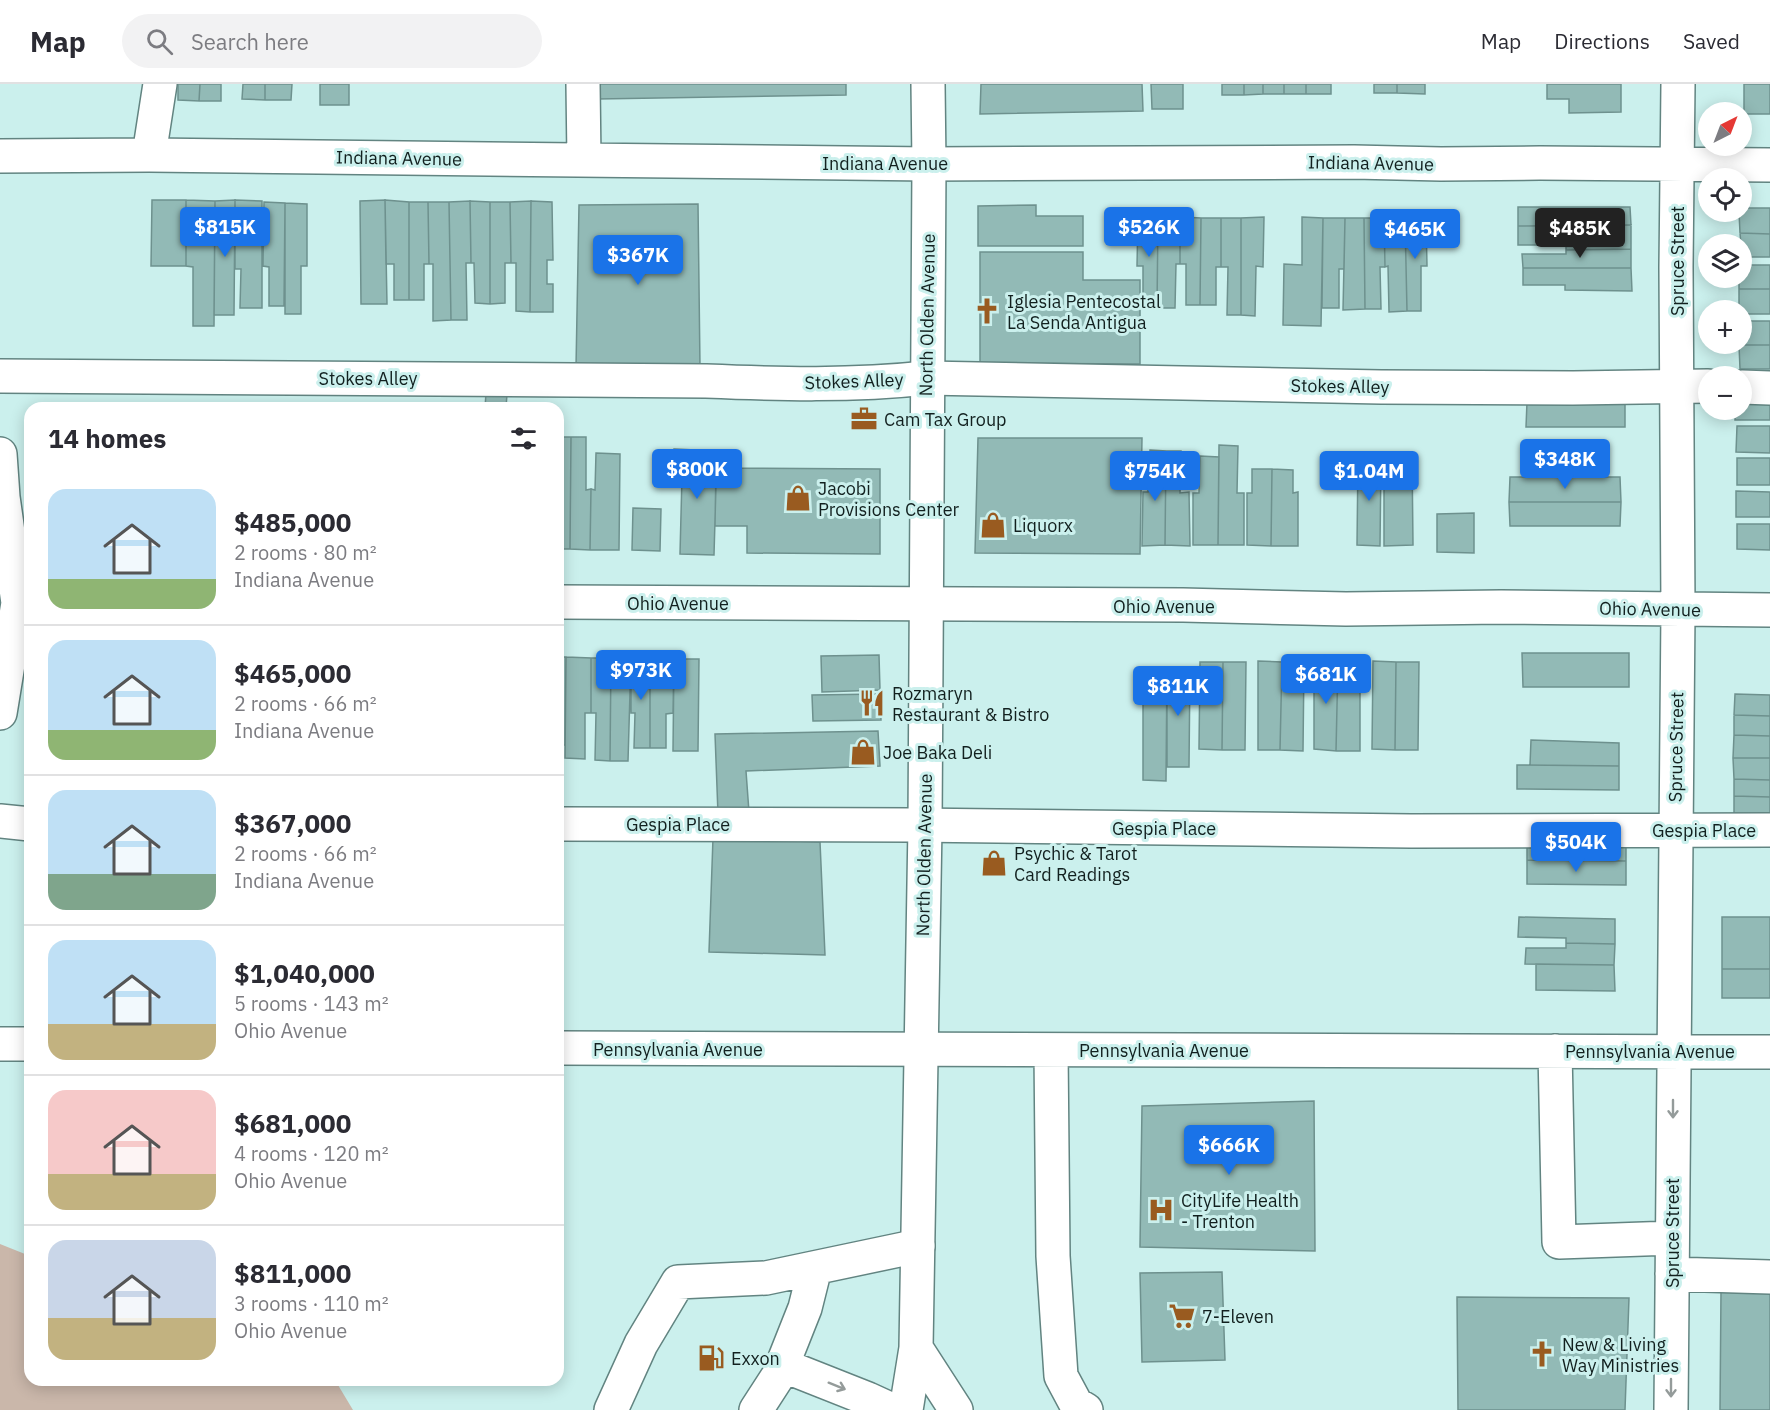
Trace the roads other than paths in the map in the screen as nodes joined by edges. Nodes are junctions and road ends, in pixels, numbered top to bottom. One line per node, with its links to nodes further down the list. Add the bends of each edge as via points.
1 (160, 84): 5 (street)
2 (583, 84): 7 (street)
3 (928, 84): 8 (street, North Olden Avenue)
4 (1678, 84): 9 (street, Spruce Street)
5 (149, 154): 6 (street, Indiana Avenue); 7 (street, Indiana Avenue)
6 (0, 156)
7 (584, 160): 8 (street, Indiana Avenue)
8 (929, 164): 9 (street, Indiana Avenue); 12 (street, North Olden Avenue)
9 (1678, 164): 10 (street, Indiana Avenue); 13 (street, Spruce Street, via 1676,267)
10 (1770, 165)
11 (0, 376): 12 (street, Stokes Alley, via 760,383 880,383)
12 (926, 378): 13 (street, Stokes Alley, via 1380,387); 19 (street, North Olden Avenue)
13 (1693, 385): 20 (street, Spruce Street)
14 (1752, 387): 15 (street)
15 (1770, 388)
16 (0, 454): 18 (street, via 3,497)
17 (564, 602): 19 (street, Ohio Avenue)
18 (24, 603): 22 (street)
19 (927, 604): 20 (street, Ohio Avenue); 26 (street, North Olden Avenue)
20 (1678, 609): 21 (street, Ohio Avenue); 27 (street, Spruce Street)
21 (1770, 610)
22 (0, 713)
23 (0, 821): 24 (street)
24 (24, 823)
25 (564, 824): 26 (street, Gespia Place)
26 (925, 826): 27 (street, Gespia Place); 32 (street, North Olden Avenue)
27 (1675, 830): 28 (street, Gespia Place); 35 (street, Spruce Street)
28 (1770, 830)
29 (0, 1044): 30 (street)
30 (24, 1044)
31 (564, 1048): 32 (street, Pennsylvania Avenue)
32 (921, 1050): 33 (street, Pennsylvania Avenue); 38 (street, North Olden Avenue)
33 (1052, 1050): 34 (street, Pennsylvania Avenue); 49 (street, via 1053,1256 1061,1376 1076,1404)
34 (1555, 1051): 35 (street, Pennsylvania Avenue); 37 (street, via 1558,1242)
35 (1673, 1051): 36 (street, Pennsylvania Avenue); 37 (street, Spruce Street, one-way to 37)
36 (1770, 1052)
37 (1672, 1238): 40 (street, Spruce Street)
38 (918, 1246): 39 (street); 42 (street, North Olden Avenue)
39 (815, 1268): 43 (street, via 805,1308); 44 (street, via 766,1278 678,1282 641,1344)
40 (1672, 1274): 41 (street); 50 (street, Spruce Street, one-way to 50)
41 (1770, 1277)
42 (916, 1348): 47 (street, North Olden Avenue); 48 (street)
43 (782, 1365): 45 (street); 46 (street, one-way to 46)
44 (611, 1410)
45 (756, 1410)
46 (892, 1410)
47 (906, 1410)
48 (956, 1410)
49 (1086, 1410)
50 (1671, 1410)

